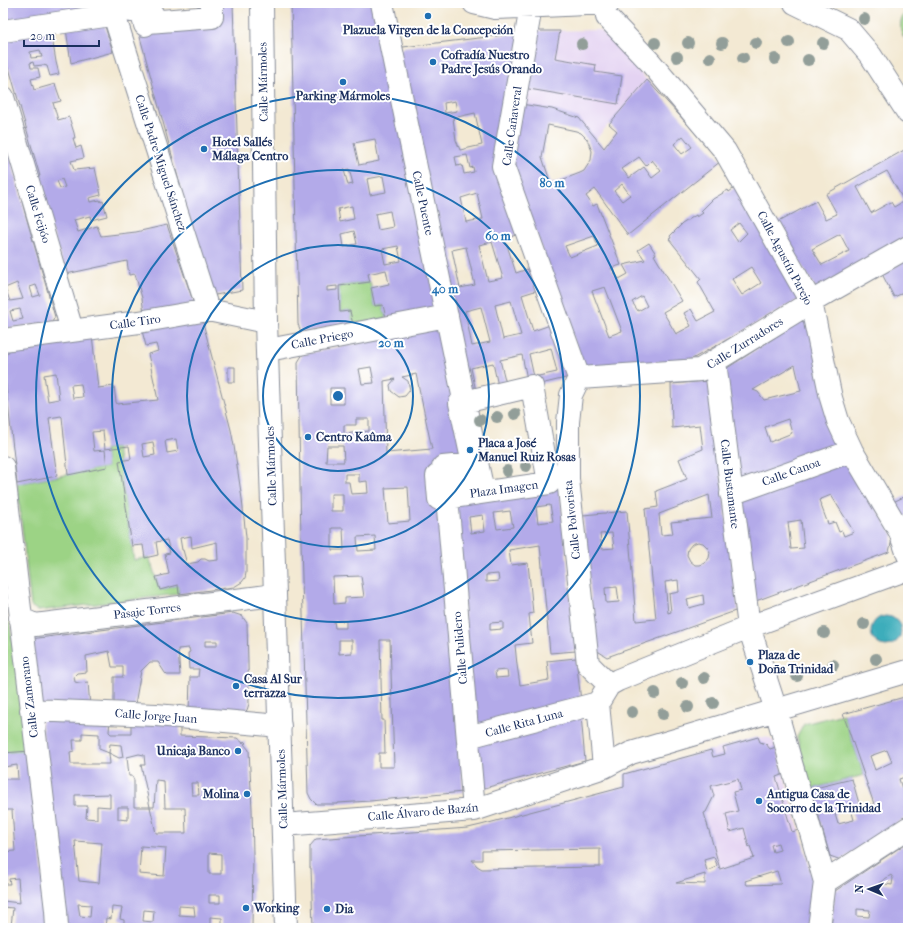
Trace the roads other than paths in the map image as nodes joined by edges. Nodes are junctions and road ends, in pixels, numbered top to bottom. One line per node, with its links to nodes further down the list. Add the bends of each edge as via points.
1 (212, 3): 7 (street, via 212,17 148,22 145,25 143,18 152,13 150,10 131,11 126,3 102,8)
2 (262, 3): 16 (street, Calle Mármoles)
3 (382, 3): 15 (street, Calle Puente)
4 (795, 3): 11 (street, via 848,29 872,56)
5 (476, 4): 6 (street, via 495,8)
6 (531, 7): 8 (street); 21 (street, Calle Cañaveral, via 503,166)
7 (107, 10): 9 (street, via 111,15); 14 (street, Calle Padre Miguel Sánchez, via 116,22)
8 (608, 10): 13 (street, Calle Agustín Parejo, via 725,151)
9 (3, 31)
10 (3, 97): 17 (street, Calle Feijóo)
11 (908, 114)
12 (908, 247): 13 (street, Calle Zurradores)
13 (811, 302): 20 (street, Calle Zurradores); 23 (street, Calle Agustín Parejo, via 831,398)
14 (208, 310): 16 (street, Calle Tiro); 17 (street, Calle Tiro)
15 (447, 316): 19 (street, Calle Priego); 22 (street, Calle Puente)
16 (266, 322): 19 (street, Calle Mármoles)
17 (72, 330): 18 (street, Calle Tiro)
18 (3, 340)
19 (268, 350): 29 (street, Calle Mármoles)
20 (715, 362): 21 (street, Calle Zurradores, via 700,370); 25 (street, Calle Bustamante)
21 (579, 378): 33 (street, Calle Polvorista, via 571,395 574,434 568,479 588,664)
22 (464, 402): 22 (street, Plaza Imagen, via 460,403 473,464 443,467 444,475 437,476 439,499 549,483 532,386); 38 (street, Calle Pulidero, via 481,482 446,486)
23 (852, 451): 25 (street, Calle Canoa); 26 (street, Calle Agustín Parejo, via 900,532)
24 (3, 467): 28 (street, Calle Zamorano)
25 (731, 494): 31 (street, Calle Bustamante)
26 (908, 555)
27 (908, 569): 31 (street)
28 (9, 575): 30 (street, Calle Zamorano)
29 (275, 595): 30 (street, Pasaje Torres, via 35,625); 37 (street, Calle Mármoles)
30 (20, 614): 35 (street, Calle Zamorano)
31 (749, 627): 33 (street); 36 (street, Calle Bustamante)
32 (908, 671): 36 (street)
33 (609, 685): 34 (street)
34 (589, 706): 38 (street, Calle Rita Luna); 39 (street)
35 (31, 710): 37 (street, Calle Jorge Juan, via 156,715); 44 (street, Calle Zamorano)
36 (776, 710): 39 (street, via 631,752); 43 (street, Calle Bustamante)
37 (280, 726): 41 (street, Calle Mármoles)
38 (468, 737): 40 (street, Calle Pulidero)
39 (604, 768): 40 (street, Calle Álvaro de Bazán)
40 (474, 810): 41 (street, Calle Álvaro de Bazán)
41 (283, 825): 45 (street, Calle Mármoles)
42 (908, 828): 43 (street)
43 (826, 882): 46 (street)
44 (57, 928)
45 (286, 928)
46 (819, 928)

